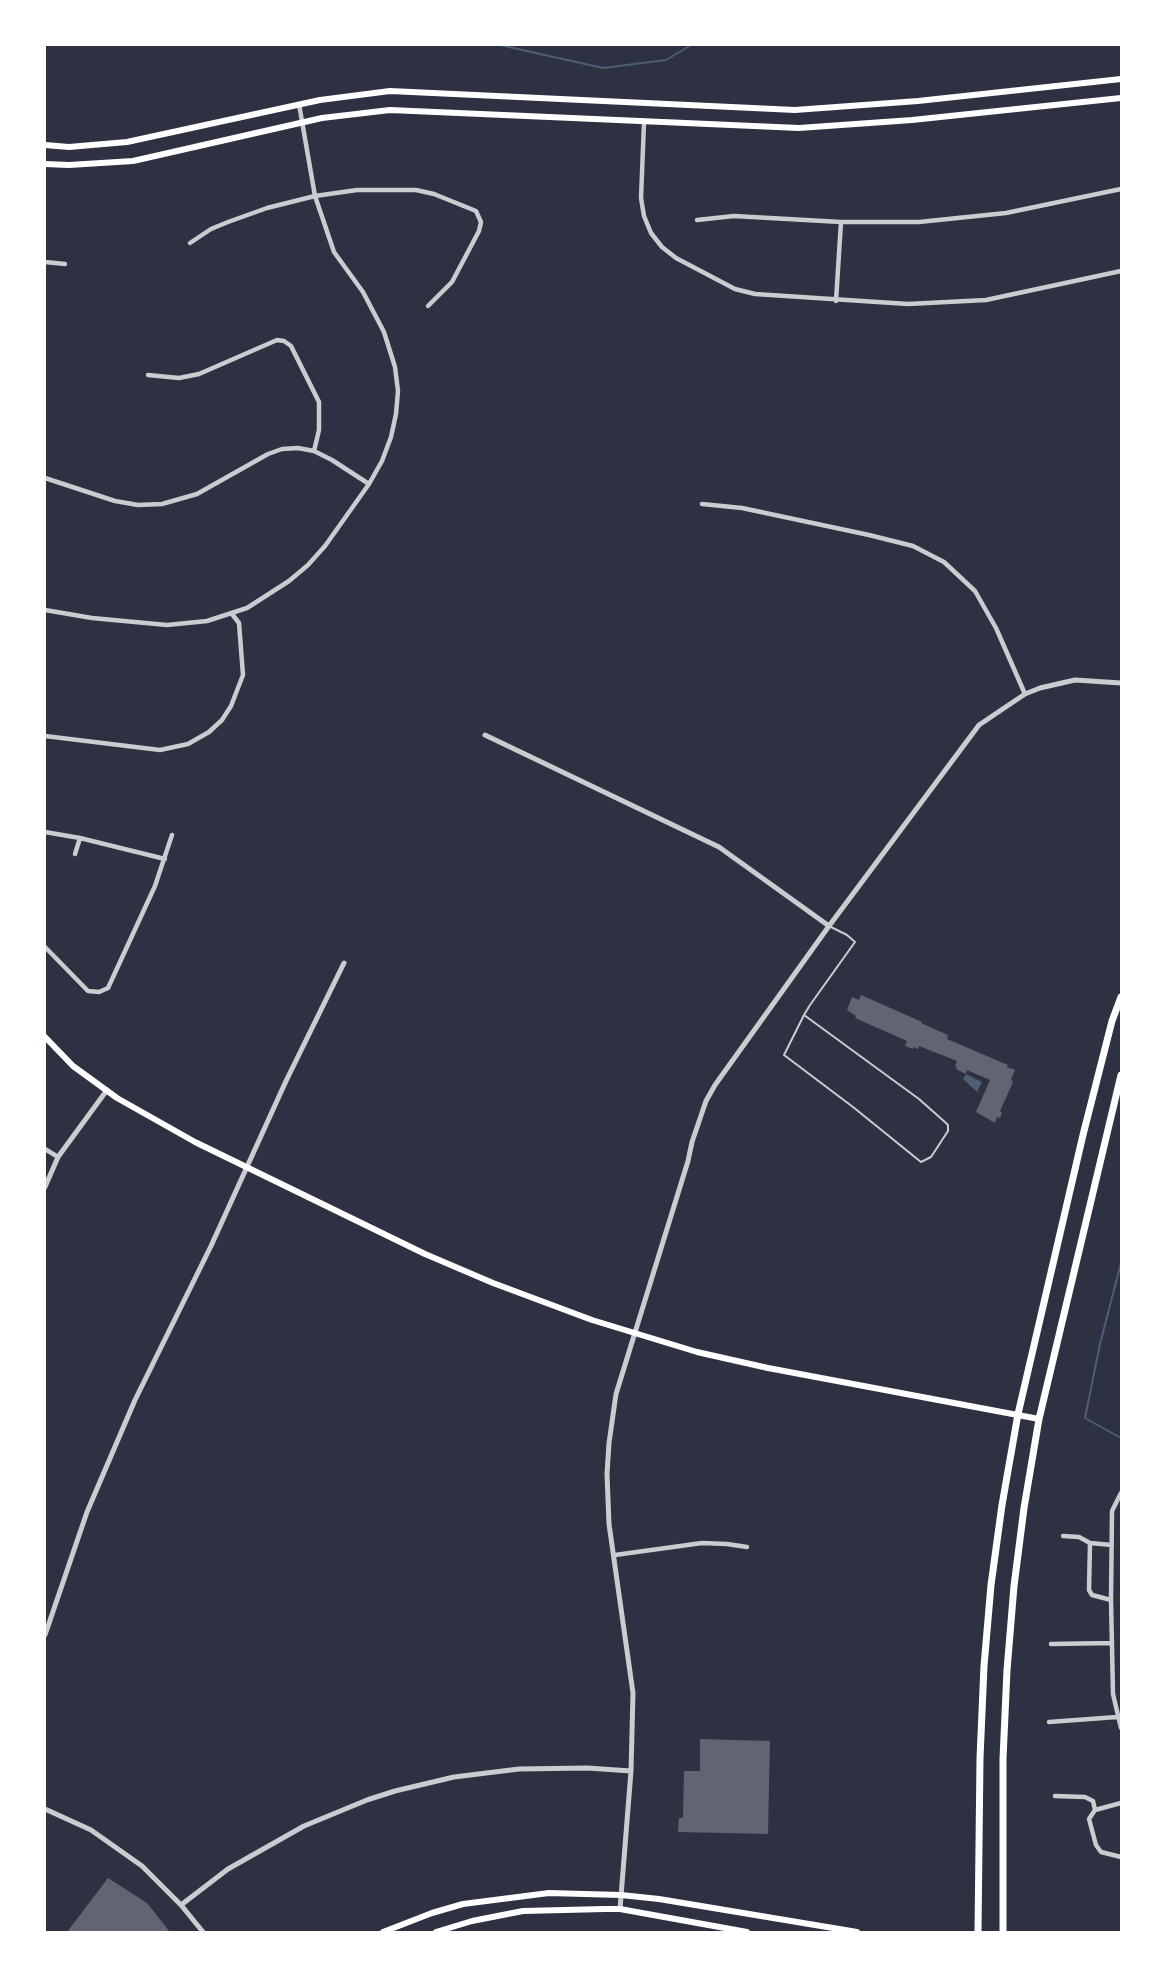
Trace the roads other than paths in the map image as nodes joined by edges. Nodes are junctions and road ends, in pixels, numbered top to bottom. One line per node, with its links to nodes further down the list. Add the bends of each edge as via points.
1 (1121, 79): 3 (main road, via 795,110 390,91)
2 (1121, 98): 5 (main road, via 799,128)
3 (298, 104): 4 (street); 6 (main road, via 128,142)
4 (302, 123): 5 (main road, via 390,110); 7 (main road, via 133,161); 9 (street)
5 (644, 123): 16 (street, via 642,207 651,233 662,247 735,289)
6 (45, 145)
7 (45, 164)
8 (1121, 189): 11 (street, via 1006,213 919,222)
9 (315, 196): 12 (street, via 228,222); 17 (street, via 346,190 416,190 476,211 481,222 479,231 452,282); 21 (street, via 334,252 363,292 386,338 395,367 398,390 394,425)
10 (697, 220): 11 (street, via 734,216)
11 (841, 222): 16 (street)
12 (190, 243)
13 (45, 262): 14 (street)
14 (65, 264)
15 (1121, 271): 16 (street, via 986,300 908,304)
16 (836, 301)
17 (428, 306)
18 (148, 375): 19 (street, via 179,378 199,374 277,340 284,341 291,346 319,402)
19 (314, 452): 20 (street, via 298,448 275,451 197,494 162,504 115,501); 21 (street)
20 (45, 478)
21 (369, 484): 24 (street, via 325,546 300,573)
22 (702, 504): 26 (street, via 742,508 869,535 913,546 944,562 975,591)
23 (45, 610): 24 (street, via 168,625)
24 (232, 614): 28 (street, via 239,623 243,675 231,706 209,732 188,744 160,750)
25 (1121, 683): 26 (street, via 1075,680)
26 (1025, 694): 34 (street, via 979,725)
27 (484, 735): 34 (street, via 719,847)
28 (45, 736)
29 (45, 832): 31 (street)
30 (172, 835): 33 (street)
31 (80, 838): 32 (street); 33 (street)
32 (75, 854)
33 (165, 860): 35 (street, via 108,988 92,992)
34 (829, 926): 38 (lane, via 855,942); 46 (street, via 706,1101)
35 (45, 947)
36 (344, 963): 44 (street)
37 (1121, 998): 47 (main road, via 1083,1135)
38 (804, 1015): 38 (lane, via 784,1055 921,1162 931,1157 948,1125 919,1099)
39 (45, 1038): 41 (main road, via 73,1066)
40 (1121, 1076): 48 (main road)
41 (107, 1090): 43 (street); 44 (main road, via 195,1143)
42 (45, 1149): 43 (street)
43 (58, 1157): 45 (street)
44 (246, 1168): 46 (main road, via 484,1280); 56 (street, via 135,1400 87,1512)
45 (45, 1187)
46 (634, 1333): 47 (main road, via 768,1368); 54 (street, via 616,1394 609,1443 609,1524)
47 (1018, 1414): 48 (main road); 76 (main road, via 996,1551 984,1665)
48 (1039, 1419): 77 (main road, via 1021,1530 1007,1670)
49 (1121, 1493): 52 (street, via 1112,1511)
50 (1063, 1536): 51 (street, via 1079,1537)
51 (1090, 1543): 52 (street); 55 (street, via 1089,1590 1092,1595)
52 (1112, 1545): 55 (street)
53 (747, 1547): 54 (street, via 702,1543)
54 (615, 1555): 62 (street, via 633,1693)
55 (1111, 1600): 57 (street)
56 (45, 1635)
57 (1112, 1643): 58 (street); 59 (street)
58 (1051, 1644)
59 (1117, 1717): 60 (street); 61 (street)
60 (1049, 1722)
61 (1121, 1728)
62 (631, 1771): 68 (street); 69 (street, via 519,1768 454,1777 395,1791 304,1826 228,1869)
63 (1055, 1796): 66 (street, via 1085,1797 1093,1801)
64 (1121, 1803): 66 (street)
65 (45, 1809): 69 (street, via 91,1830 134,1860)
66 (1095, 1810): 67 (street, via 1089,1819 1098,1848)
67 (1121, 1857)
68 (621, 1895): 70 (street); 72 (main road, via 549,1893 463,1904); 75 (main road)
69 (181, 1905): 71 (street)
70 (620, 1909): 73 (main road, via 523,1911); 74 (main road)
71 (203, 1932)
72 (383, 1932)
73 (436, 1932)
74 (747, 1932)
75 (857, 1932)
76 (978, 1932)
77 (1003, 1932)

